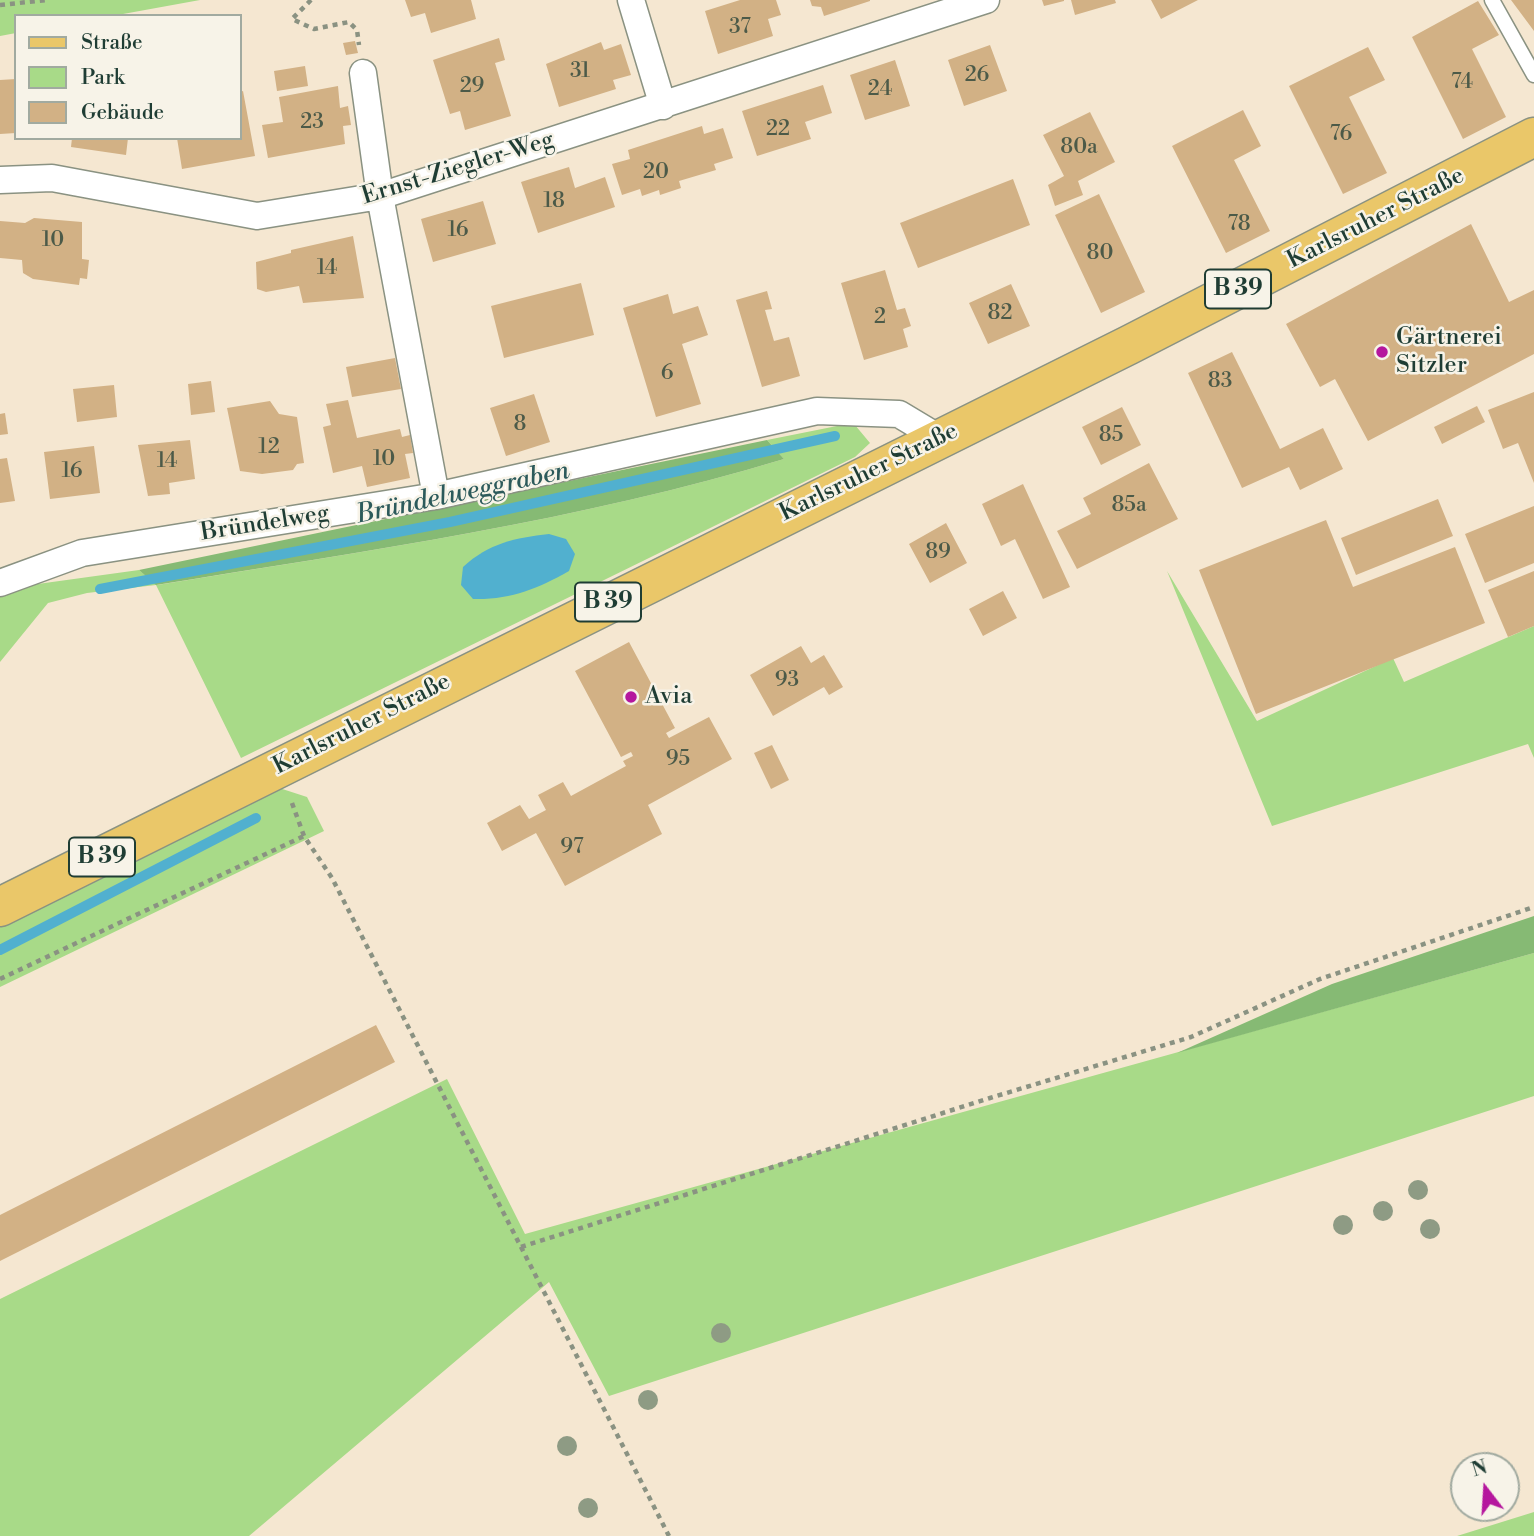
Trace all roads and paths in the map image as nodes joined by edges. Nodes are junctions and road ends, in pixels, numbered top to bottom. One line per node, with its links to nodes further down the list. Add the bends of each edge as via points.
1 (47, 0): 6 (path)
2 (311, 0): 7 (path, via 292,19 314,29 349,22 357,30)
3 (631, 0): 9 (street)
4 (986, 0): 9 (street, Ernst-Ziegler-Weg)
5 (1492, 0): 8 (lane)
6 (0, 5)
7 (363, 73): 12 (street)
8 (1534, 75)
9 (663, 106): 12 (street, Ernst-Ziegler-Weg)
10 (1534, 137): 13 (main road, Karlsruher Straße / B 39)
11 (0, 180): 12 (street, Ernst-Ziegler-Weg, via 52,178 257,216)
12 (380, 196): 14 (street)
13 (939, 438): 14 (street, Bründelweg, via 899,414 817,411); 16 (main road, Karlsruher Straße / B 39)
14 (436, 496): 15 (street, Bründelweg, via 82,553)
15 (0, 583)
16 (0, 907)
17 (1534, 907): 19 (path, via 1320,979 1191,1037)
18 (0, 979): 19 (path, via 304,836 332,878)
19 (521, 1247): 20 (path)
20 (669, 1536)

